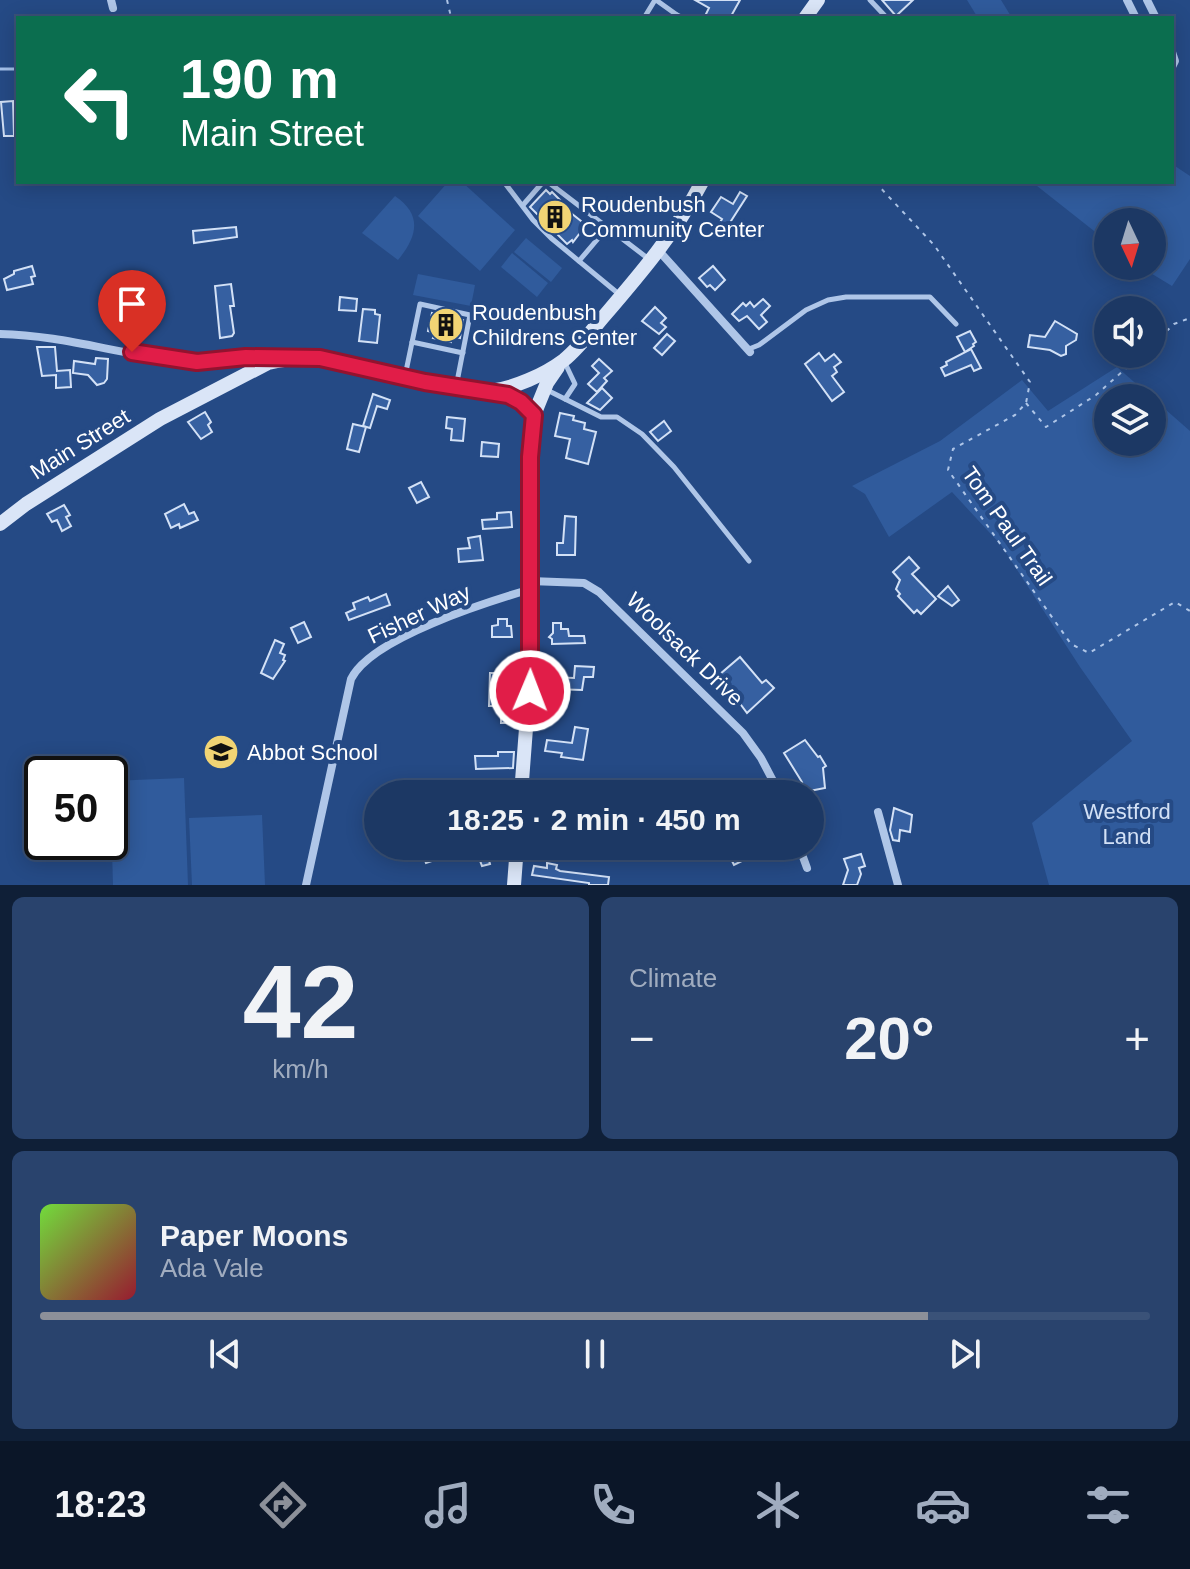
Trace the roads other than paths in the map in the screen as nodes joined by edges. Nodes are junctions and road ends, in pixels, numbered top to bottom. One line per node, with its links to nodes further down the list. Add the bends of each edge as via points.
1 (656, 0): 3 (lane)
2 (870, 0): 4 (lane)
3 (678, 16)
4 (885, 16)
5 (506, 184): 9 (lane)
6 (543, 184): 9 (lane)
7 (548, 184): 10 (lane)
8 (701, 184): 11 (main road, Main Street)
9 (523, 205): 12 (lane)
10 (607, 228): 11 (lane); 12 (lane)
11 (655, 256): 13 (main road, Main Street); 17 (street)
12 (579, 261): 13 (lane)
13 (622, 296): 20 (main road, Main Street)
14 (956, 324): 17 (lane, via 930,297 846,297 817,304)
15 (0, 334): 19 (street, via 76,341 171,360)
16 (412, 342): 18 (lane); 18 (lane, via 420,304 470,315); 21 (lane)
17 (749, 351)
18 (463, 353): 22 (lane)
19 (286, 359): 21 (main road, Main Street, via 320,358); 27 (main road, Main Street, via 268,363 160,419)
20 (563, 361): 23 (main road); 24 (main road, Main Street); 25 (lane, via 575,384)
21 (405, 377): 22 (main road, Main Street)
22 (456, 388): 24 (main road, Main Street)
23 (544, 389): 25 (lane); 26 (main road)
24 (489, 391): 26 (main road, via 508,395)
25 (565, 399): 28 (lane, via 601,417 617,417 642,434)
26 (534, 415): 29 (main road)
27 (0, 524)
28 (749, 561)
29 (530, 585): 30 (main road, via 530,691); 31 (street, Woolsack Drive, via 584,583 599,592 738,726); 36 (street, Fisher Way, via 446,617 360,664 351,679)
30 (522, 780)
31 (773, 780)
32 (878, 812): 38 (street)
33 (516, 860): 37 (main road)
34 (804, 860): 35 (street)
35 (807, 868)
36 (306, 885)
37 (514, 885)
38 (898, 885)

